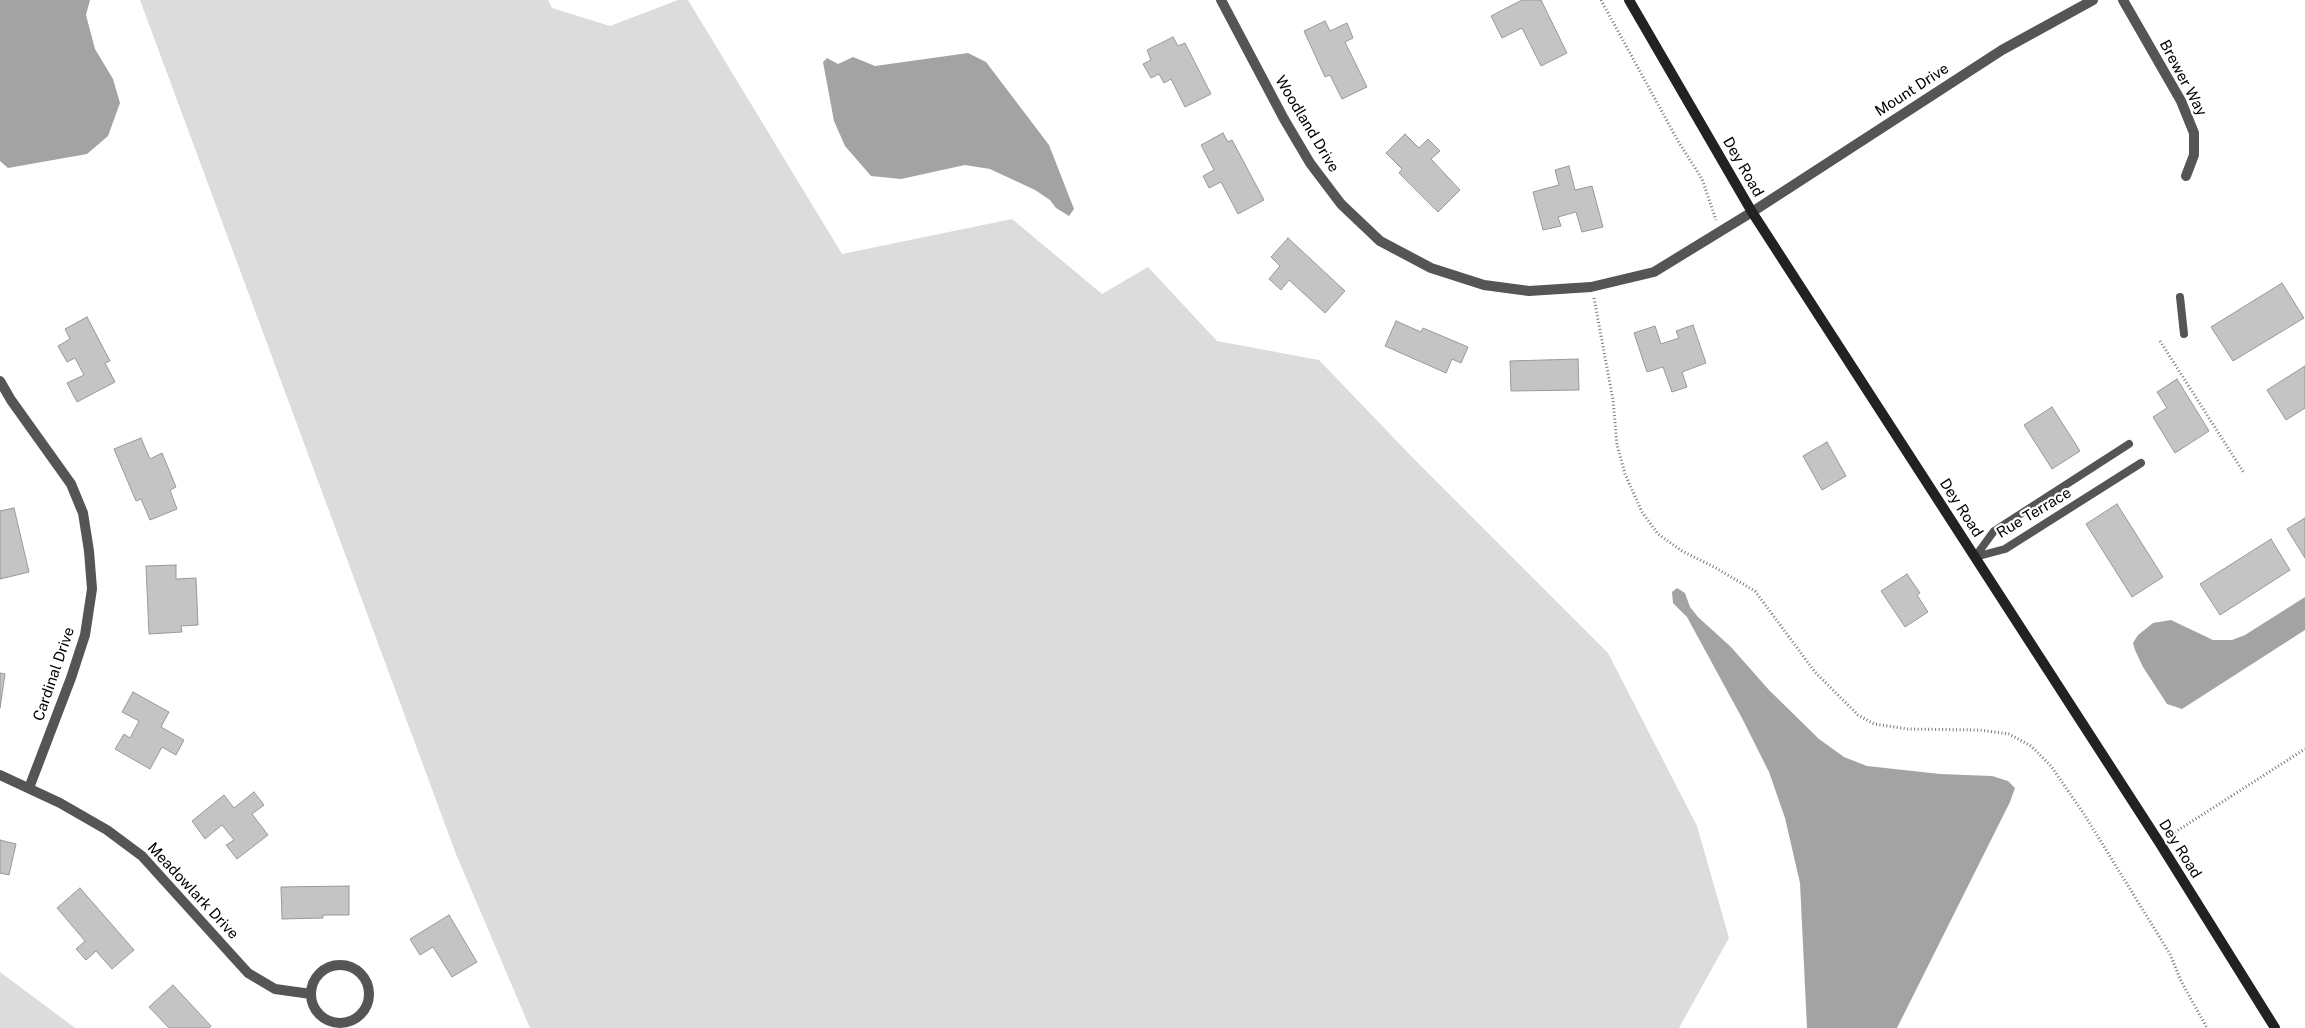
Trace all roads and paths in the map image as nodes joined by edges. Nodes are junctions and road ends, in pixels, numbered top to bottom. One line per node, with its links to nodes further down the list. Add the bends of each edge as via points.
1 (1221, 0): 9 (street, Woodland Drive, via 1310,162 1341,204 1380,241 1431,268 1484,285 1529,291)
2 (1601, 0): 8 (path, via 1702,179)
3 (1629, 0): 7 (main road, Dey Road)
4 (2093, 0): 7 (street, Mount Drive, via 2002,50)
5 (2123, 0): 6 (street, Brewer Way, via 2181,102 2194,132 2194,155)
6 (2186, 176)
7 (1752, 212): 8 (street, Woodland Drive); 17 (main road, Dey Road)
8 (1721, 231): 9 (street, Woodland Drive, via 1654,272)
9 (1591, 288): 23 (path, via 1613,400 1617,445 1625,474 1642,512 1658,534 1755,591 1815,672 1858,715 1874,724 1908,729 2008,734 2031,746 2051,766 2084,814 2170,954 2181,982)
10 (2180, 297): 11 (lane)
11 (2184, 334)
12 (2160, 341): 16 (path)
13 (0, 381): 20 (street, Cardinal Drive, via 71,484 83,513 92,589 85,635)
14 (2129, 444): 17 (lane, Rue Terrace, via 1994,531)
15 (2141, 463): 17 (lane, Rue Terrace, via 2005,549)
16 (2244, 473)
17 (1975, 556): 21 (main road, Dey Road)
18 (2305, 748): 21 (path)
19 (0, 775): 20 (street, Meadowlark Drive)
20 (29, 788): 22 (street, Meadowlark Drive, via 107,830 142,856 248,973 275,989)
21 (2159, 842): 24 (main road, Dey Road)
22 (311, 994): 22 (street, via 314,1008 321,1017 330,1022 345,1023 355,1020 364,1011 370,994 361,974 345,966 321,972)
23 (2207, 1028)
24 (2275, 1028)

